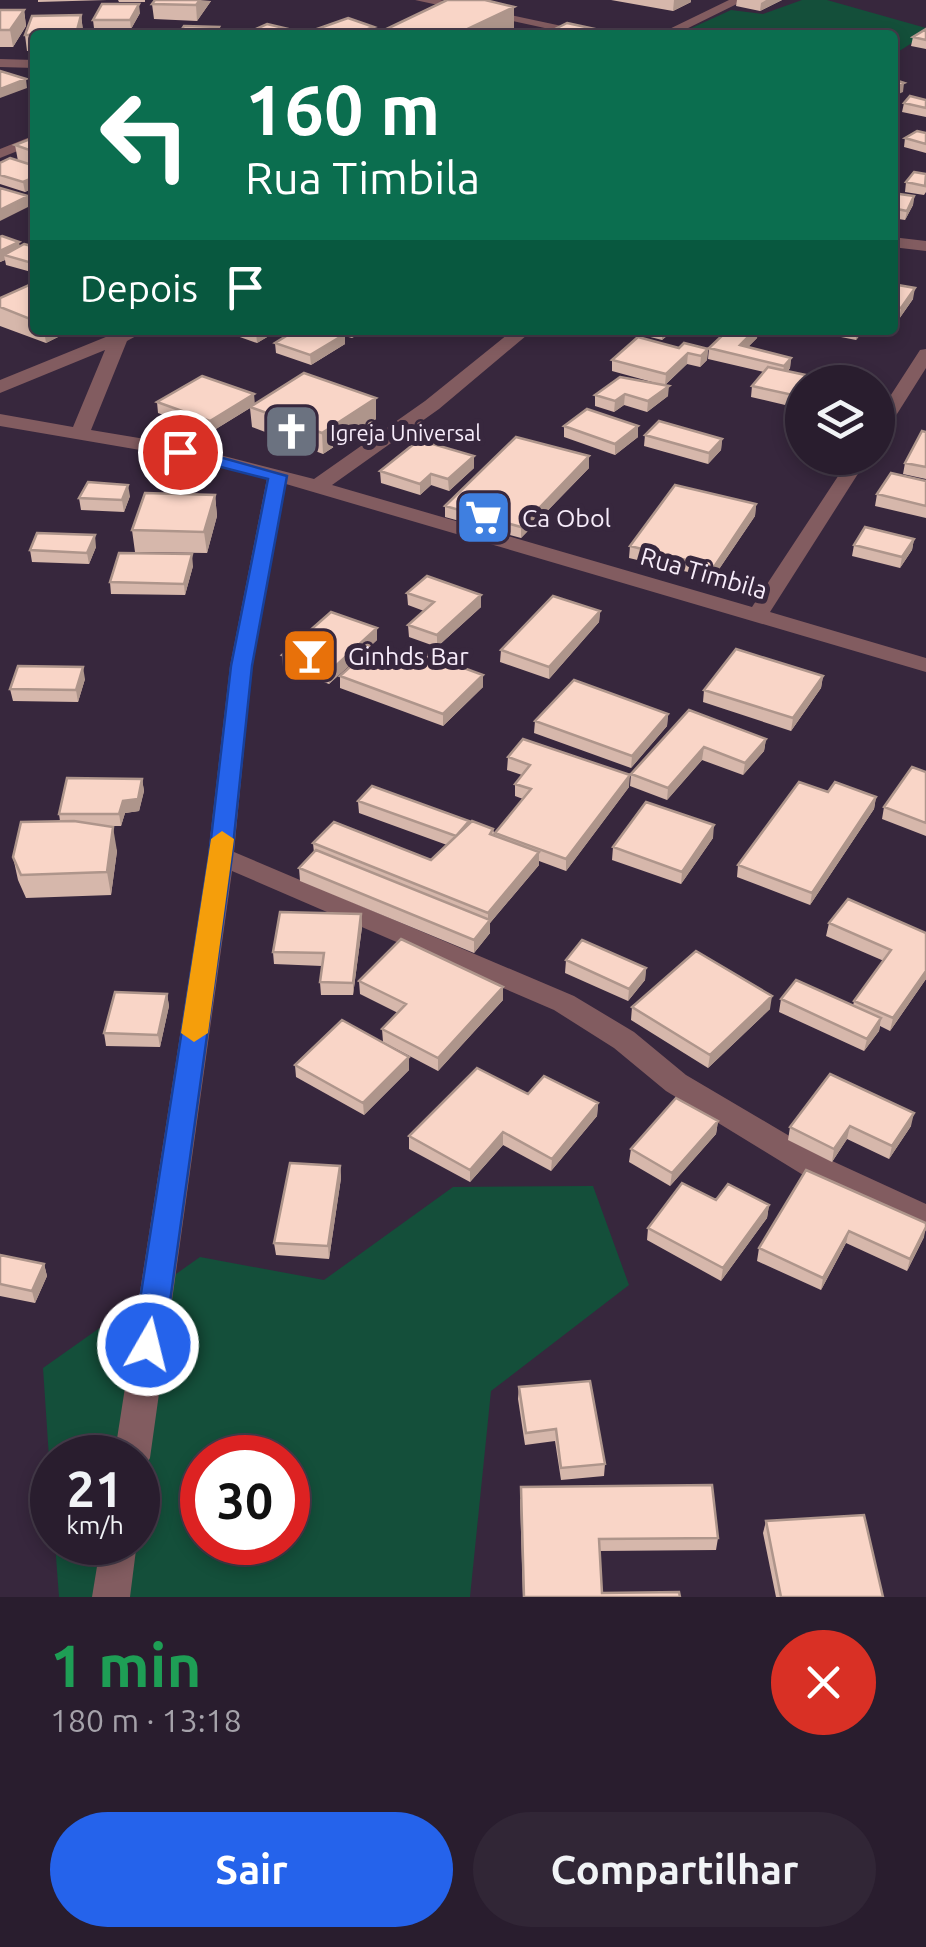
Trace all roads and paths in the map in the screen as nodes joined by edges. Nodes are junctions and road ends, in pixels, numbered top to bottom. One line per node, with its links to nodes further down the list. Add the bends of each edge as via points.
1 (421, 0): 3 (street)
2 (739, 0): 4 (street)
3 (572, 30)
4 (675, 30)
5 (0, 63): 6 (street)
6 (30, 64)
7 (30, 141): 8 (street)
8 (0, 154)
9 (898, 243): 10 (street)
10 (926, 246)
11 (129, 335): 13 (street)
12 (518, 335): 21 (street)
13 (118, 341): 15 (street); 18 (street)
14 (926, 354): 16 (street)
15 (0, 387)
16 (895, 402)
17 (0, 420): 18 (street, Rua Timbila)
18 (80, 432): 20 (street, Rua Timbila)
19 (848, 475): 22 (street)
20 (278, 476): 21 (street, Rua Timbila); 24 (street, via 241,666)
21 (316, 487): 22 (street, Rua Timbila)
22 (756, 616): 23 (street, Rua Timbila)
23 (926, 665)
24 (220, 856): 25 (street, via 564,1004 624,1040 676,1083 818,1169); 26 (street)
25 (926, 1218)
26 (135, 1435)
27 (116, 1565): 28 (street)
28 (111, 1597)

